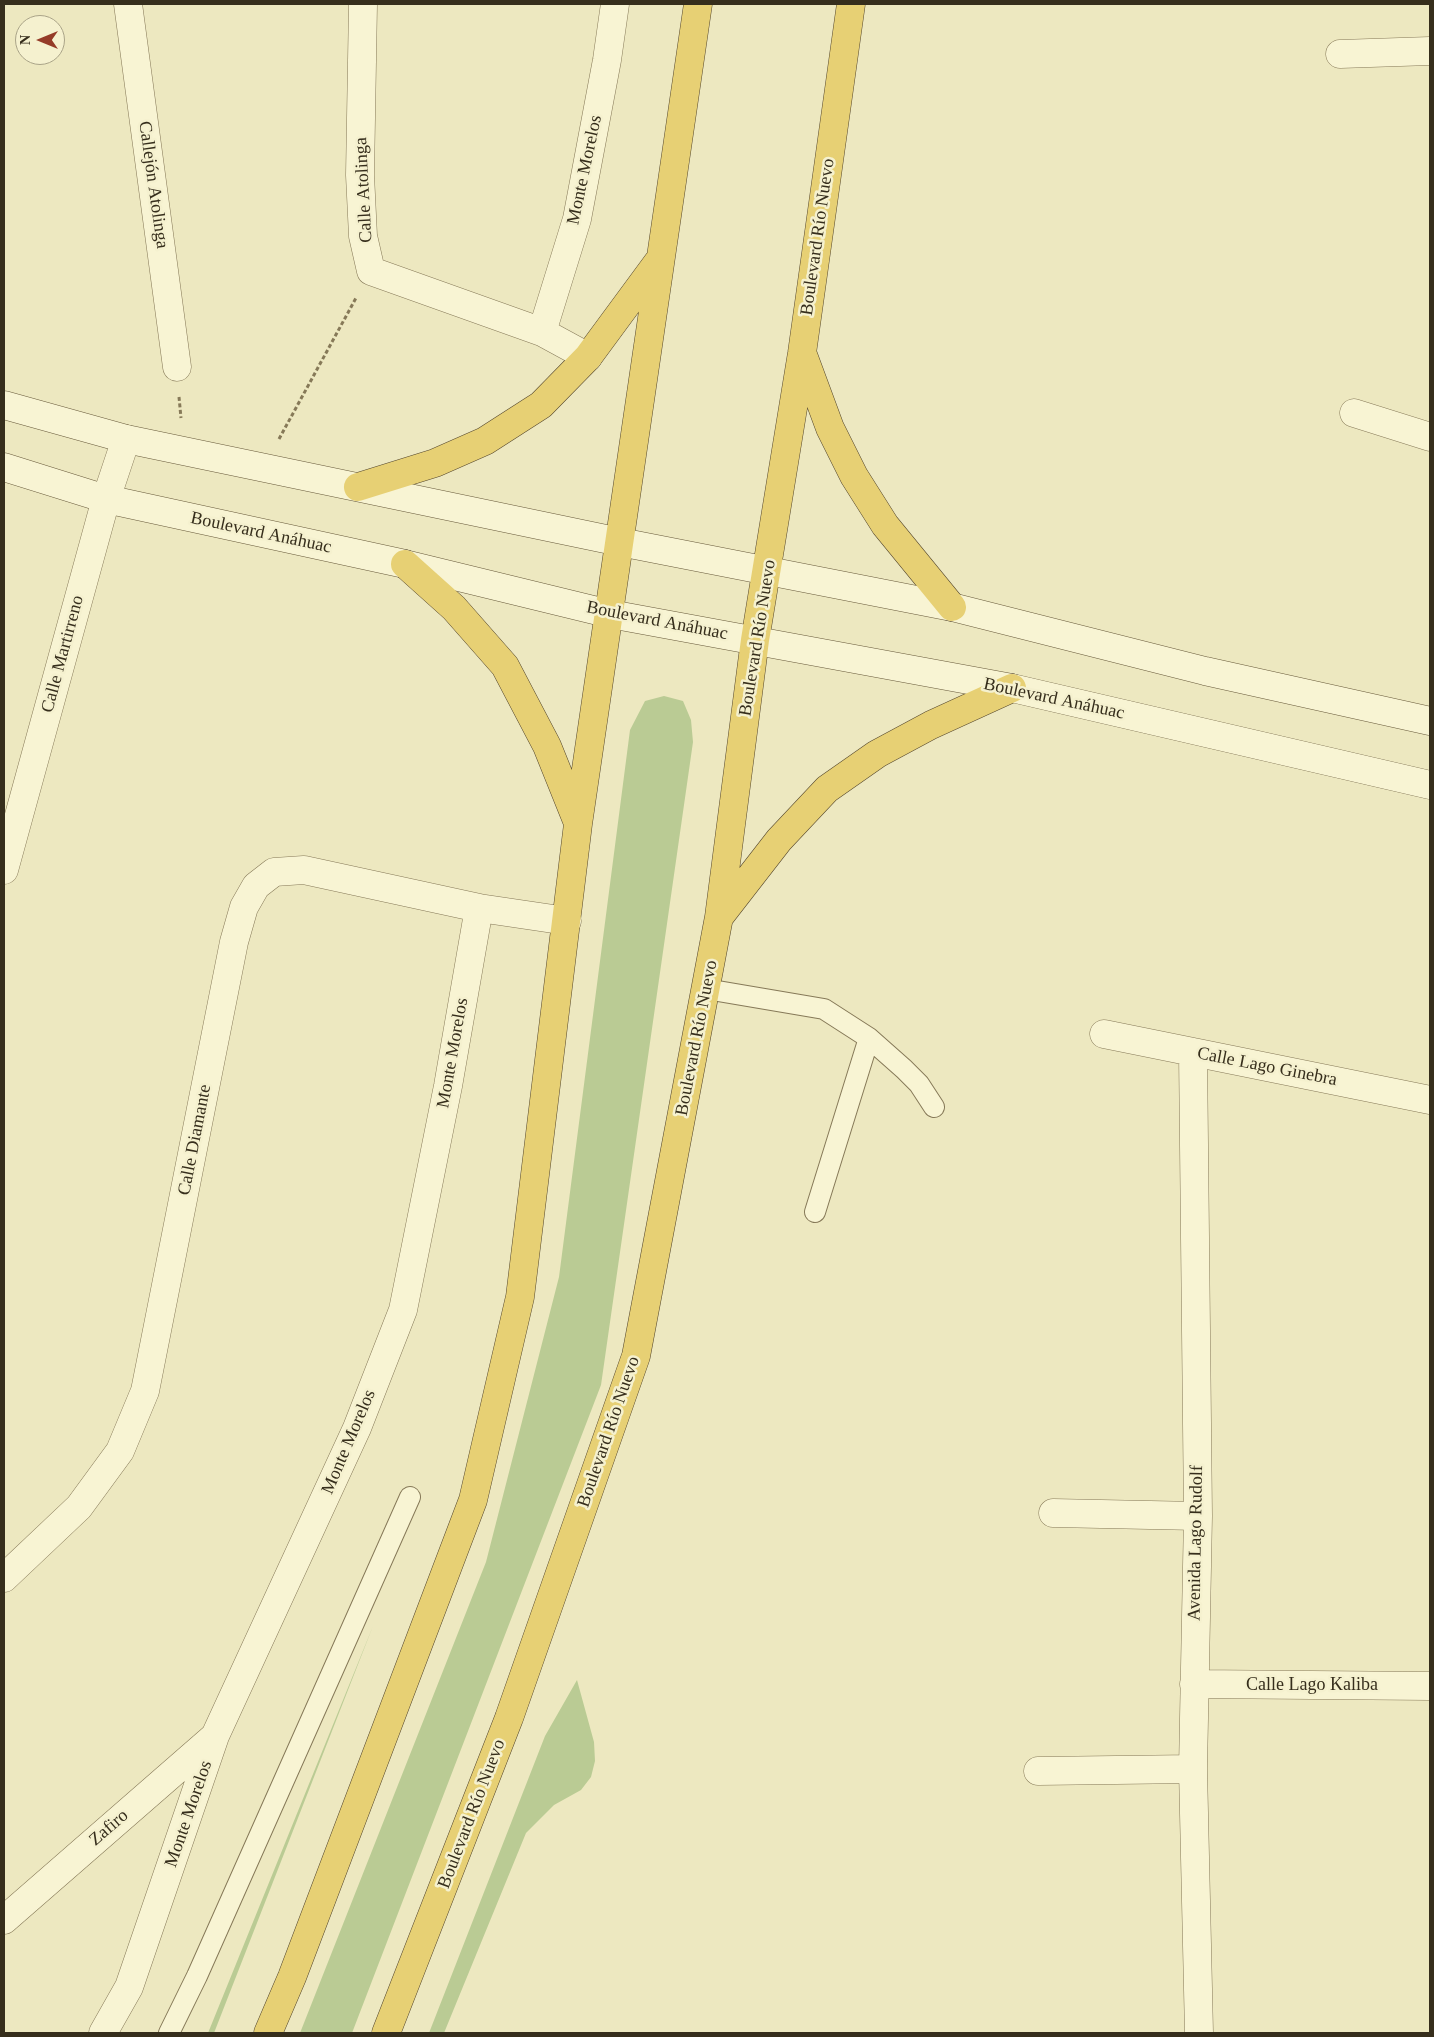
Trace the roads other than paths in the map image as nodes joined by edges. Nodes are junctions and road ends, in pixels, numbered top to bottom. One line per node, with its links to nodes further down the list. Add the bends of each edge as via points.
1 (128, 4): 12 (street, Callejón Atolinga)
2 (363, 4): 9 (street, Calle Atolinga, via 360,175 363,236 371,271)
3 (615, 4): 9 (street, Monte Morelos, via 576,219)
4 (698, 4): 8 (highway)
5 (851, 4): 10 (highway, Boulevard Río Nuevo)
6 (1430, 51): 7 (street)
7 (1340, 54)
8 (660, 259): 11 (highway); 20 (highway)
9 (542, 332): 11 (street)
10 (802, 353): 22 (highway, Boulevard Río Nuevo); 23 (highway, via 830,428 854,476 885,525)
11 (588, 357): 18 (highway, via 541,405 485,441 435,463)
12 (177, 367)
13 (4, 404): 16 (street)
14 (1354, 413): 15 (street)
15 (1430, 437)
16 (126, 439): 18 (street); 19 (street, Calle Martirreno)
17 (4, 467): 19 (street, Boulevard Anáhuac)
18 (358, 487): 20 (street)
19 (106, 500): 21 (street, Boulevard Anáhuac); 30 (street, Calle Martirreno)
20 (620, 542): 22 (street); 24 (highway)
21 (405, 564): 24 (street, Boulevard Anáhuac); 29 (highway, via 454,608 504,666 547,746)
22 (768, 570): 23 (street); 25 (highway, Boulevard Río Nuevo)
23 (952, 607): 27 (street, via 1205,671)
24 (610, 614): 25 (street, Boulevard Anáhuac); 29 (highway)
25 (755, 640): 26 (street, Boulevard Anáhuac); 32 (highway, Boulevard Río Nuevo)
26 (1012, 688): 28 (street, Boulevard Anáhuac); 32 (highway, via 877,754 827,789 779,840)
27 (1430, 721)
28 (1430, 785)
29 (578, 824): 33 (highway)
30 (4, 870)
31 (479, 908): 33 (street); 44 (street, Calle Diamante, via 304,870 274,872 256,886 244,907 234,942 145,1390 120,1451 79,1507); 47 (street, Monte Morelos, via 448,1086 403,1310 357,1428)
32 (719, 917): 34 (highway, Boulevard Río Nuevo)
33 (567, 921): 53 (highway, via 520,1297 473,1500)
34 (706, 990): 36 (lane, via 824,1009); 54 (highway, Boulevard Río Nuevo, via 636,1356 509,1718)
35 (1104, 1034): 37 (street, Calle Lago Ginebra)
36 (870, 1038): 39 (lane, via 919,1084); 40 (lane)
37 (1193, 1052): 38 (street, Calle Lago Ginebra); 43 (street, Avenida Lago Rudolf)
38 (1430, 1100)
39 (934, 1107)
40 (815, 1212)
41 (410, 1497): 52 (lane)
42 (1053, 1513): 43 (street)
43 (1198, 1516): 45 (street, Avenida Lago Rudolf)
44 (4, 1578)
45 (1194, 1684): 46 (street, Calle Lago Kaliba); 48 (street, Avenida Lago Rudolf)
46 (1430, 1686)
47 (215, 1736): 50 (street, Zafiro); 51 (street, Monte Morelos, via 129,1987)
48 (1193, 1769): 49 (street); 55 (street, Avenida Lago Rudolf)
49 (1038, 1771)
50 (4, 1920)
51 (103, 2033)
52 (169, 2033)
53 (268, 2033)
54 (386, 2033)
55 (1199, 2033)

